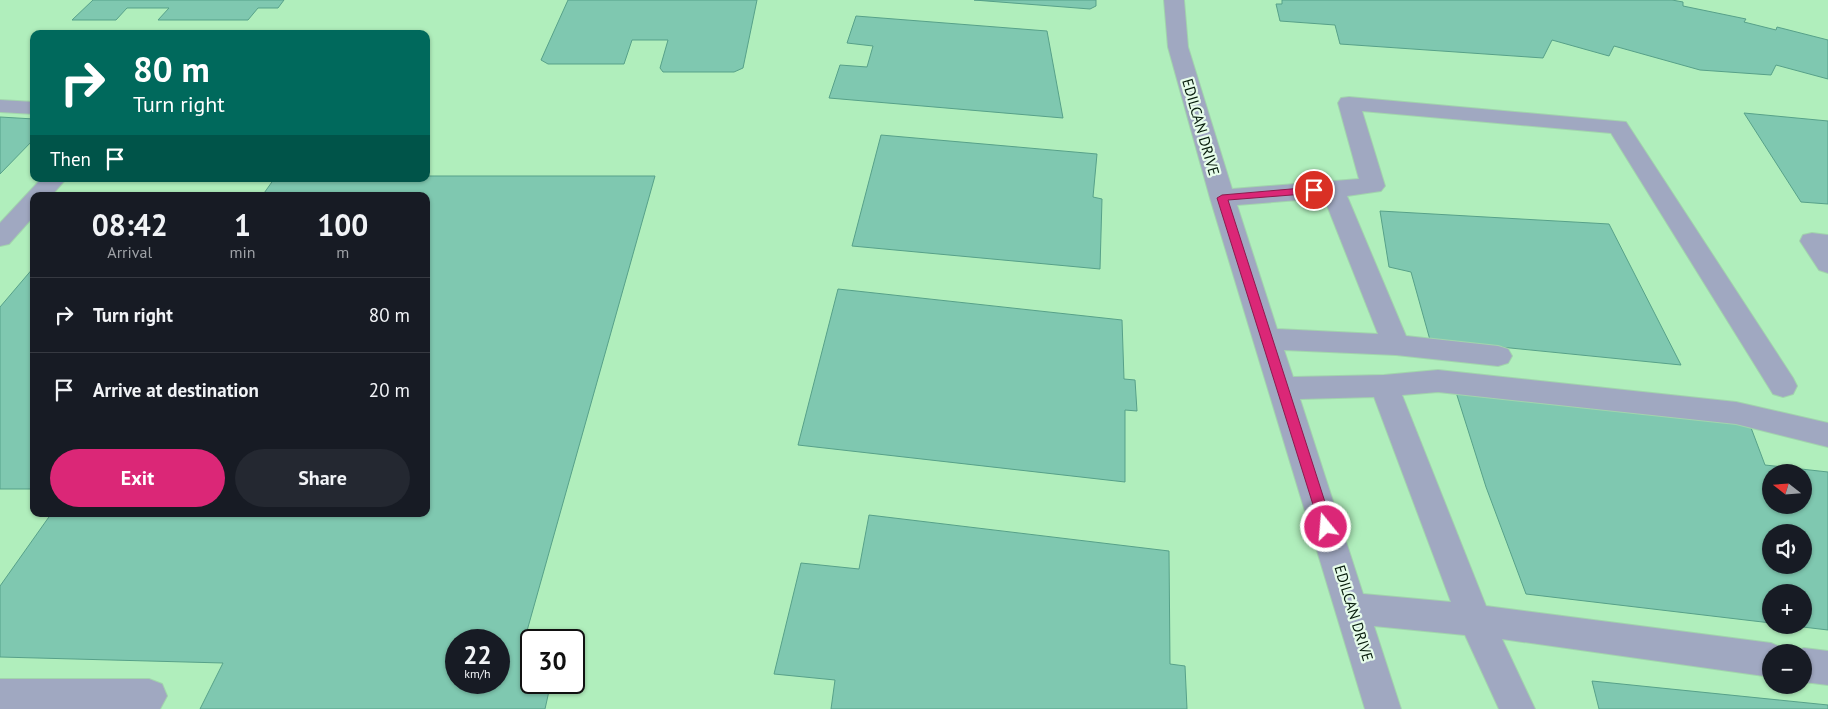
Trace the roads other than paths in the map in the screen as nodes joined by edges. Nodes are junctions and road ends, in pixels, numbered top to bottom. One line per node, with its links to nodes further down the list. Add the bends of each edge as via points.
1 (1174, 0): 7 (street, EDILCAN DRIVE, via 1178,47)
2 (0, 106): 3 (street)
3 (30, 108)
4 (51, 182): 6 (street)
5 (1332, 189): 7 (street); 13 (street); 16 (street, via 1373,186 1349,103 1618,127)
6 (42, 192)
7 (1222, 198): 12 (street, EDILCAN DRIVE)
8 (30, 205): 9 (street)
9 (0, 238)
10 (1828, 243): 11 (street, via 1812,241)
11 (1828, 264)
12 (1267, 339): 13 (street); 17 (street, EDILCAN DRIVE)
13 (1396, 345): 14 (street)
14 (1498, 356)
15 (1384, 386): 17 (street); 18 (street, via 1438,380 1736,413); 20 (street)
16 (1783, 386)
17 (1283, 388): 19 (street, EDILCAN DRIVE)
18 (1828, 435)
19 (1352, 608): 20 (street); 26 (street, EDILCAN DRIVE)
20 (1475, 620): 21 (street); 27 (street)
21 (1762, 659)
22 (1812, 666): 23 (street)
23 (1828, 668)
24 (0, 696): 25 (street)
25 (149, 696)
26 (1383, 709)
27 (1516, 709)

